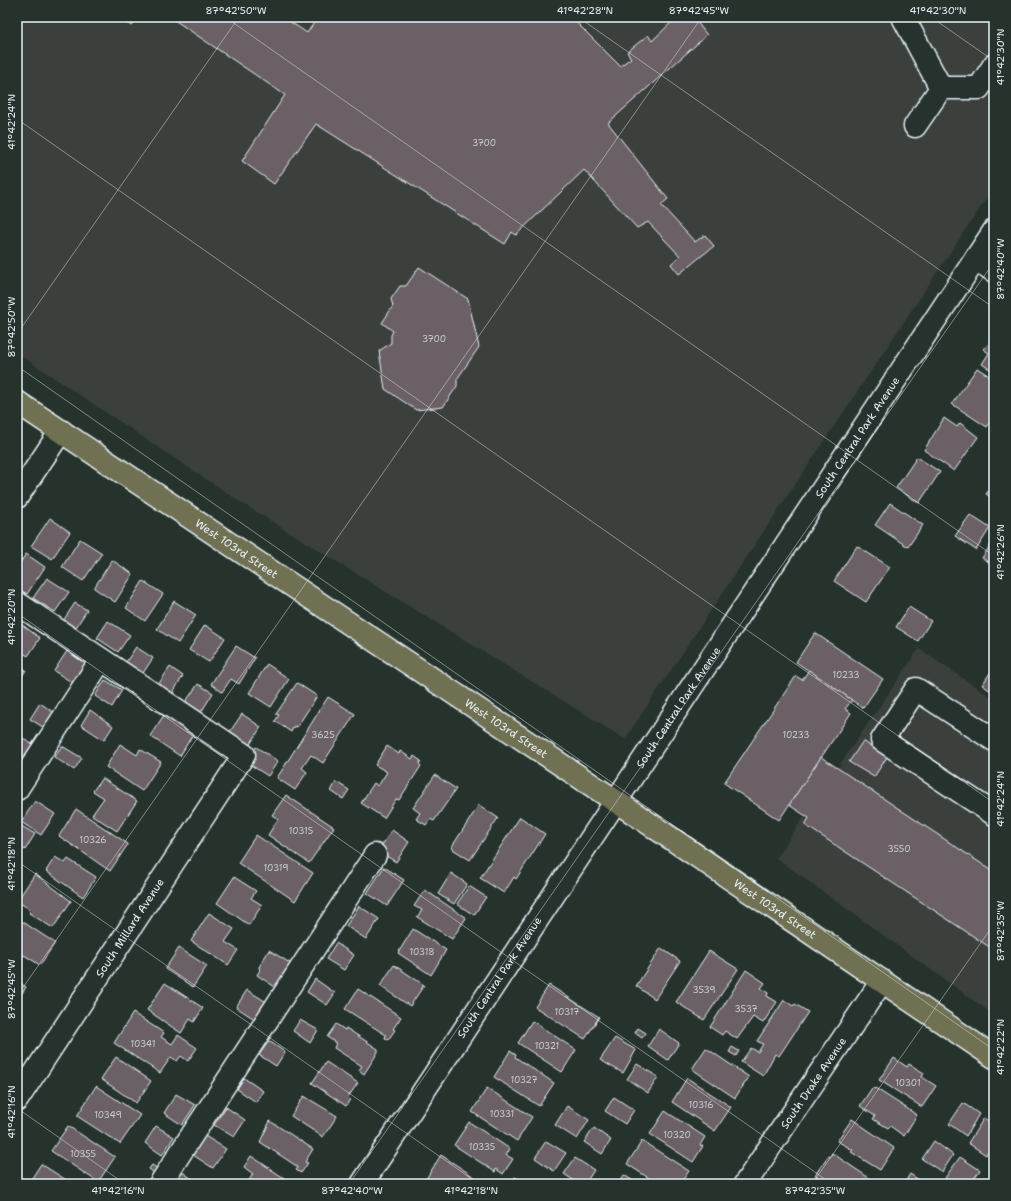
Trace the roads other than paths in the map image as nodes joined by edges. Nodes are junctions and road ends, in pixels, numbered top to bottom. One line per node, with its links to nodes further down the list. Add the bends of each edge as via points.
1 (903, 17): 3 (street)
2 (994, 65): 3 (street, via 979,88)
3 (941, 88): 4 (street)
4 (915, 126)
5 (994, 231): 6 (street, South Central Park Avenue)
6 (976, 259): 7 (street); 15 (street, South Central Park Avenue)
7 (994, 271)
8 (17, 402): 9 (main road, West 103rd Street)
9 (61, 431): 10 (street); 15 (main road, West 103rd Street)
10 (17, 497)
11 (17, 603): 12 (street)
12 (101, 660): 14 (street); 20 (street, South Millard Avenue, via 244,755)
13 (994, 740): 16 (street, via 916,688 882,740)
14 (17, 789)
15 (616, 801): 18 (main road, West 103rd Street); 22 (street, South Central Park Avenue)
16 (994, 814)
17 (375, 855): 21 (street)
18 (882, 981): 19 (main road, West 103rd Street); 23 (street, South Drake Avenue)
19 (994, 1057)
20 (17, 1100)
21 (160, 1184)
22 (362, 1184)
23 (745, 1184)

